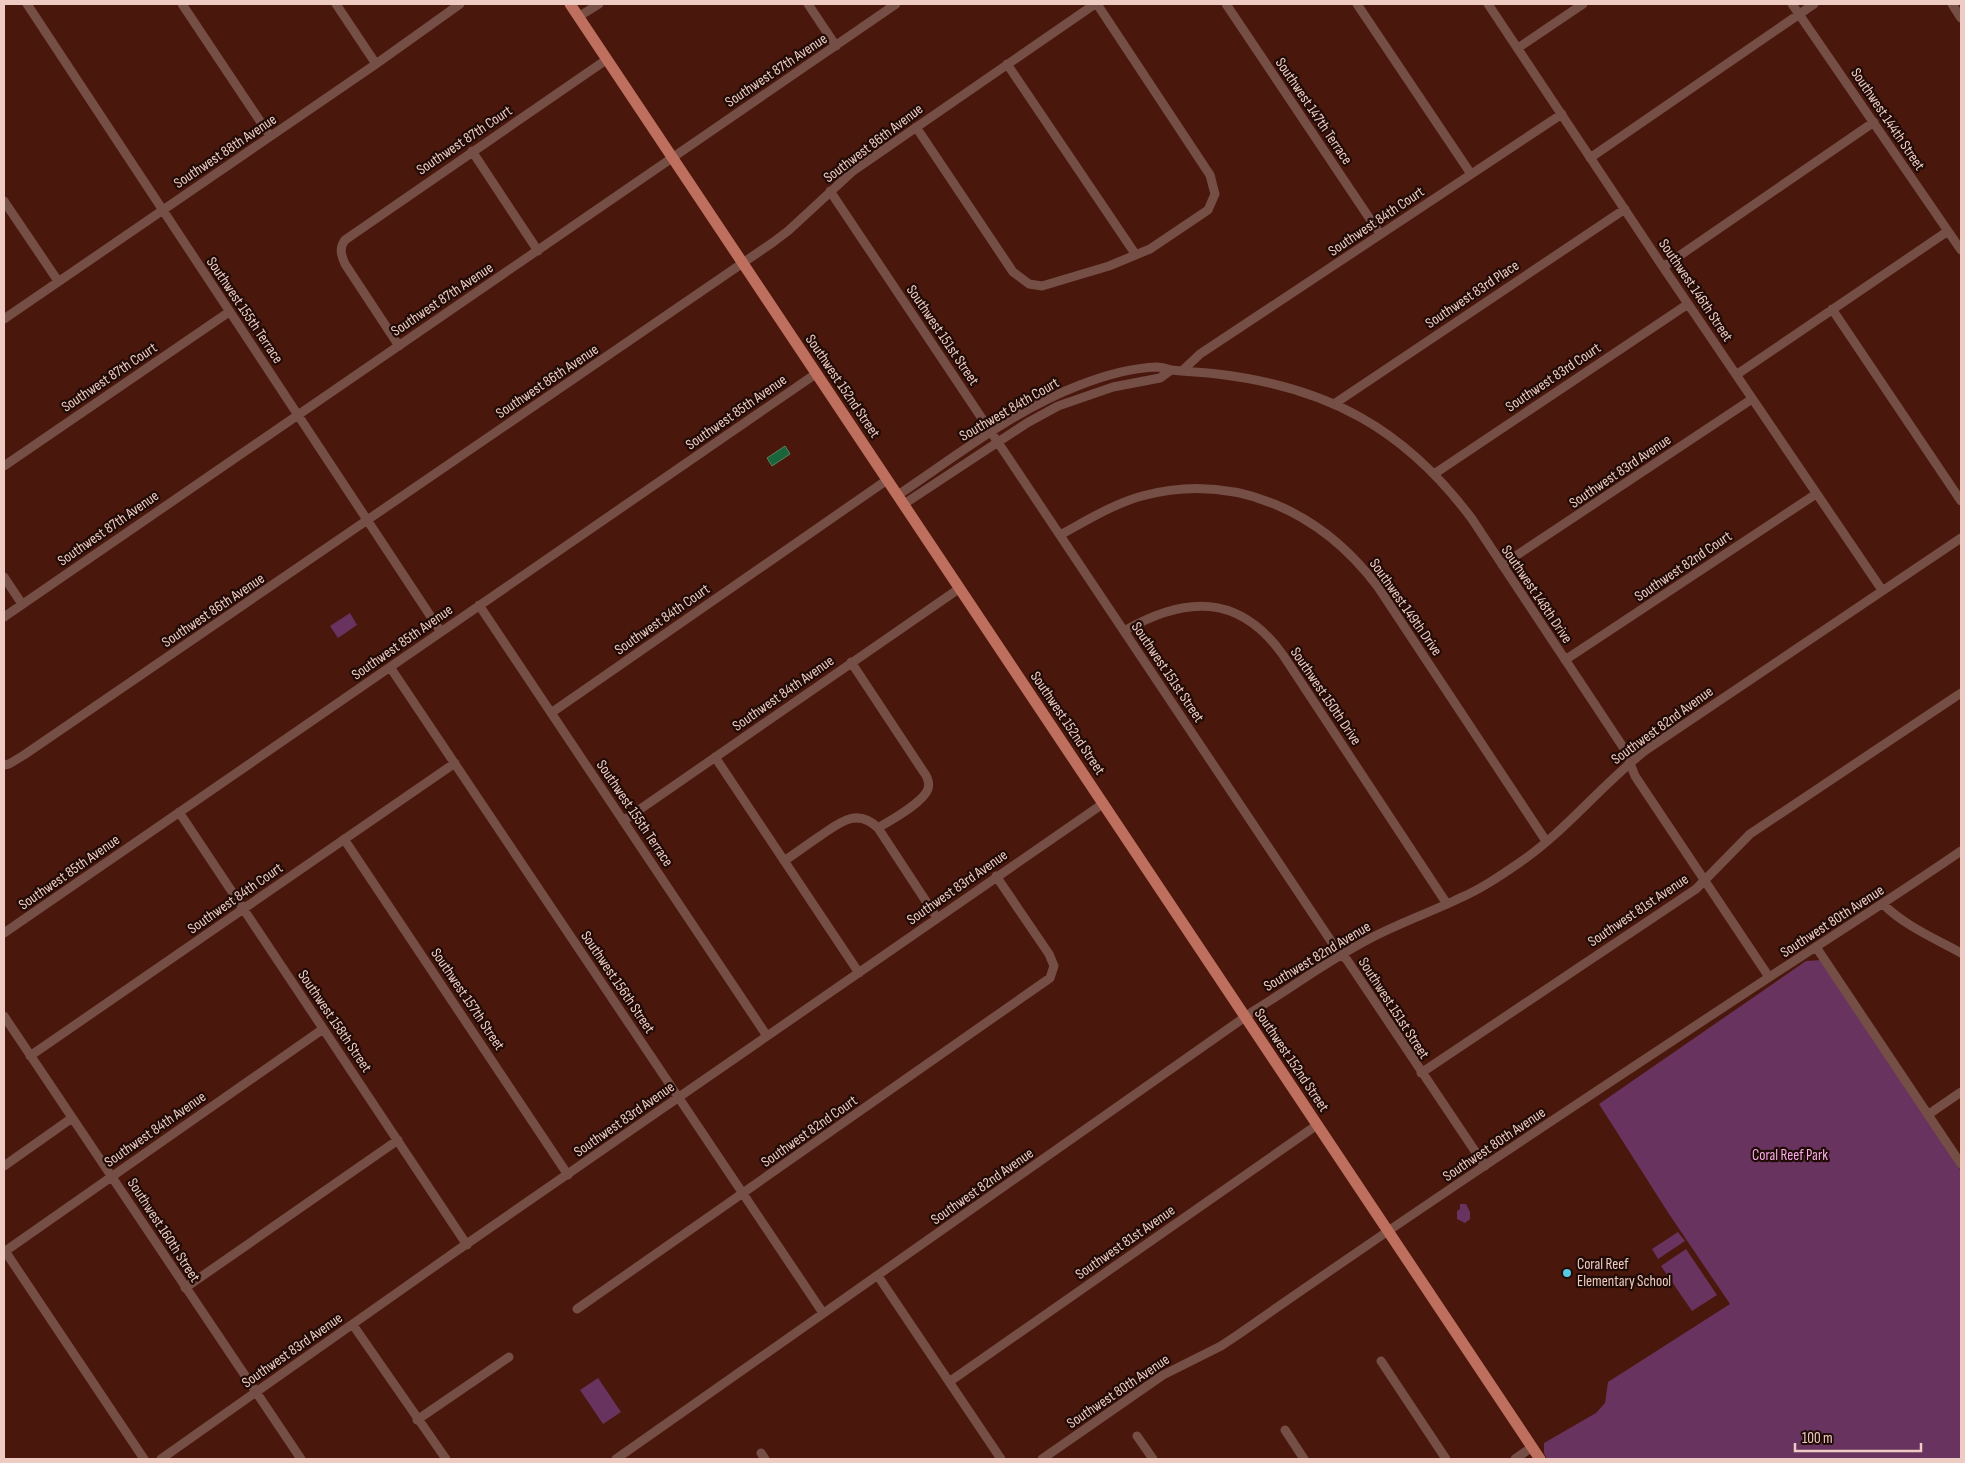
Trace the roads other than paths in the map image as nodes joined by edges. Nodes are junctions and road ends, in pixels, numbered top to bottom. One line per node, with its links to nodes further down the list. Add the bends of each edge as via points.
1 (27, 4): 35 (street, Southwest 155th Terrace)
2 (182, 4): 28 (street)
3 (336, 4): 23 (street)
4 (460, 4): 23 (street, Southwest 88th Avenue)
5 (570, 4): 18 (main road, Southwest 152nd Street)
6 (599, 4): 18 (street)
7 (808, 4): 20 (street)
8 (896, 4): 20 (street, Southwest 87th Avenue)
9 (1096, 4): 24 (street, Southwest 86th Avenue); 41 (street, via 1213,181 1215,194 1212,205 1204,214)
10 (1226, 4): 38 (street, Southwest 147th Terrace)
11 (1357, 4): 32 (street)
12 (1488, 4): 21 (street, Southwest 146th Street)
13 (1583, 4): 21 (street)
14 (1792, 4): 17 (street, Southwest 144th Street)
15 (1814, 4): 17 (street)
16 (1952, 4): 19 (street)
17 (1799, 14): 26 (street, Southwest 144th Street); 31 (street)
18 (578, 16): 22 (main road, Southwest 152nd Street)
19 (1961, 18)
20 (836, 46): 30 (street, Southwest 87th Avenue)
21 (1518, 48): 25 (street, Southwest 146th Street)
22 (606, 60): 29 (street, Southwest 87th Court); 30 (main road, Southwest 152nd Street)
23 (376, 64): 28 (street, Southwest 88th Avenue)
24 (1007, 64): 27 (street, Southwest 86th Avenue); 41 (street)
25 (1562, 114): 31 (street, Southwest 146th Street); 32 (street, Southwest 84th Court)
26 (1874, 122): 37 (street, Southwest 144th Street); 43 (street)
27 (916, 127): 33 (street, Southwest 86th Avenue, via 853,171); 41 (street, via 1013,272 1023,281 1036,286 1059,282)
28 (270, 136): 35 (street, Southwest 88th Avenue)
29 (472, 151): 40 (street); 49 (street, Southwest 87th Court, via 353,233 341,247 348,270)
30 (671, 158): 40 (street, Southwest 87th Avenue); 42 (main road, Southwest 152nd Street)
31 (1590, 158): 36 (street, Southwest 146th Street)
32 (1471, 174): 38 (street, Southwest 84th Court)
33 (830, 192): 42 (street, Southwest 86th Avenue, via 788,231); 57 (street, Southwest 151st Street)
34 (4, 201): 44 (street)
35 (163, 209): 44 (street, Southwest 88th Avenue); 47 (street, Southwest 155th Terrace)
36 (1625, 209): 43 (street, Southwest 146th Street); 55 (street, Southwest 83rd Place)
37 (1948, 231): 39 (street, Southwest 144th Street); 46 (street)
38 (1380, 234): 51 (street, Southwest 84th Court, via 1200,354)
39 (1961, 250)
40 (538, 251): 49 (street, Southwest 87th Avenue)
41 (1136, 255)
42 (743, 263): 52 (main road, Southwest 152nd Street); 65 (street, Southwest 86th Avenue)
43 (1662, 266): 45 (street, Southwest 146th Street)
44 (58, 281): 48 (street, Southwest 88th Avenue)
45 (1688, 304): 53 (street, Southwest 146th Street); 60 (street, Southwest 83rd Court)
46 (1832, 309): 53 (street); 64 (street)
47 (229, 312): 56 (street, Southwest 155th Terrace); 59 (street, Southwest 87th Court)
48 (4, 319)
49 (399, 346): 56 (street, Southwest 87th Avenue)
50 (1171, 370): 51 (street, Southwest 148th Drive); 57 (street, Southwest 84th Court, via 1147,368 1082,384 1034,407); 58 (street, Southwest 84th Court, via 1160,378 1112,387 1058,406)
51 (1183, 370): 55 (street, Southwest 148th Drive, via 1278,384)
52 (817, 373): 61 (main road, Southwest 152nd Street); 73 (street, Southwest 85th Avenue)
53 (1736, 375): 54 (street, Southwest 146th Street)
54 (1752, 399): 62 (street, Southwest 146th Street); 68 (street, Southwest 83rd Avenue)
55 (1334, 404): 60 (street, Southwest 148th Drive, via 1388,434)
56 (298, 415): 65 (street, Southwest 155th Terrace); 72 (street, Southwest 87th Avenue)
57 (991, 433): 58 (street, Southwest 151st Street); 63 (street, Southwest 84th Court)
58 (998, 442): 63 (street, Southwest 84th Court); 66 (street, Southwest 151st Street)
59 (4, 466)
60 (1434, 474): 68 (street, Southwest 148th Drive, via 1463,508)
61 (887, 480): 63 (main road, Southwest 152nd Street); 81 (street, Southwest 84th Court)
62 (1816, 494): 71 (street, Southwest 146th Street); 77 (street, Southwest 82nd Court)
63 (901, 500): 70 (main road, Southwest 152nd Street)
64 (1961, 501)
65 (368, 520): 76 (street, Southwest 155th Terrace); 85 (street, Southwest 86th Avenue, via 24,756)
66 (1060, 536): 75 (street, Southwest 151st Street); 91 (street, Southwest 149th Drive, via 1142,496 1179,490 1222,491 1261,499 1312,523 1343,546 1378,587)
67 (1961, 538): 71 (street, Southwest 82nd Avenue)
68 (1502, 565): 77 (street, Southwest 148th Drive)
69 (4, 577): 72 (street)
70 (960, 588): 78 (street, Southwest 84th Avenue); 86 (main road, Southwest 152nd Street)
71 (1882, 590): 84 (street, Southwest 82nd Avenue)
72 (22, 604): 74 (street, Southwest 87th Avenue)
73 (479, 605): 76 (street, Southwest 85th Avenue); 81 (street, Southwest 155th Terrace)
74 (4, 617)
75 (1124, 631): 96 (street, Southwest 150th Drive, via 1159,613 1188,606 1224,609 1258,625 1283,655); 103 (street, Southwest 151st Street)
76 (441, 632): 79 (street, Southwest 85th Avenue)
77 (1565, 660): 84 (street, Southwest 148th Drive, via 1625,750)
78 (851, 662): 82 (street, Southwest 84th Avenue); 89 (street, via 923,770 928,786 926,794 918,802)
79 (390, 666): 83 (street, Southwest 156th Street); 87 (street, Southwest 85th Avenue)
80 (1961, 693): 95 (street, Southwest 81st Avenue, via 1750,834)
81 (551, 713): 88 (street, Southwest 155th Terrace)
82 (715, 757): 88 (street, Southwest 84th Avenue); 93 (street)
83 (455, 763): 90 (street, Southwest 84th Court); 113 (street, Southwest 156th Street)
84 (1630, 763): 91 (street, Southwest 82nd Avenue); 95 (street, Southwest 148th Drive, via 1635,776)
85 (4, 765)
86 (1104, 803): 94 (street, Southwest 83rd Avenue); 107 (main road, Southwest 152nd Street)
87 (179, 812): 98 (street, Southwest 158th Street); 100 (street, Southwest 85th Avenue)
88 (623, 821): 109 (street, Southwest 155th Terrace)
89 (878, 828): 93 (street, via 861,818 846,820); 99 (street)
90 (344, 839): 98 (street, Southwest 84th Court); 121 (street, Southwest 157th Street)
91 (1546, 842): 96 (street, Southwest 82nd Avenue, via 1490,882)
92 (1961, 851): 97 (street, Southwest 80th Avenue)
93 (784, 861): 104 (street)
94 (996, 876): 99 (street, Southwest 83rd Avenue); 123 (street, Southwest 82nd Court, via 1050,954 1053,971 1050,978)
95 (1704, 880): 105 (street, Southwest 148th Drive); 111 (street, Southwest 81st Avenue, via 1696,889)
96 (1447, 904): 103 (street, Southwest 82nd Avenue, via 1384,931)
97 (1883, 904): 101 (street, Southwest 80th Avenue); 102 (street, via 1915,929)
98 (243, 909): 108 (street, Southwest 158th Street); 110 (street, Southwest 84th Court)
99 (937, 918): 104 (street, Southwest 83rd Avenue)
100 (4, 933)
101 (1816, 947): 105 (street, Southwest 80th Avenue); 114 (street)
102 (1961, 953)
103 (1342, 954): 107 (street, Southwest 82nd Avenue); 111 (street, Southwest 151st Street)
104 (859, 973): 109 (street, Southwest 83rd Avenue)
105 (1769, 977): 120 (street, Southwest 80th Avenue)
106 (4, 1016): 110 (street, Southwest 160th Street)
107 (1246, 1017): 116 (main road, Southwest 152nd Street); 127 (street, Southwest 82nd Avenue)
108 (324, 1029): 117 (street, Southwest 158th Street); 122 (street, Southwest 84th Avenue)
109 (768, 1036): 113 (street, Southwest 83rd Avenue)
110 (30, 1056): 115 (street, Southwest 160th Street)
111 (1421, 1073): 120 (street, Southwest 151st Street)
112 (1961, 1092): 114 (street)
113 (679, 1098): 121 (street, Southwest 83rd Avenue); 123 (street, Southwest 156th Street)
114 (1929, 1114): 118 (street)
115 (72, 1118): 119 (street); 122 (street, Southwest 160th Street)
116 (1317, 1125): 124 (main road, Southwest 152nd Street); 134 (street, Southwest 81st Avenue)
117 (398, 1140): 125 (street, Southwest 158th Street); 128 (street)
118 (1961, 1164)
119 (4, 1166)
120 (1485, 1166): 124 (street, Southwest 80th Avenue)
121 (568, 1175): 125 (street, Southwest 83rd Avenue)
122 (112, 1176): 126 (street, Southwest 84th Avenue); 128 (street, Southwest 160th Street)
123 (743, 1194): 129 (street, Southwest 82nd Court); 130 (street, Southwest 156th Street)
124 (1389, 1231): 139 (main road, Southwest 152nd Street); 146 (street, Southwest 80th Avenue, via 1227,1342 1163,1375)
125 (467, 1245): 131 (street, Southwest 83rd Avenue)
126 (4, 1252): 140 (street)
127 (878, 1276): 130 (street, Southwest 82nd Avenue); 134 (street)
128 (185, 1288): 135 (street, Southwest 160th Street)
129 (577, 1309)
130 (823, 1313): 144 (street, Southwest 82nd Avenue)
131 (353, 1325): 135 (street, Southwest 83rd Avenue); 136 (street)
132 (509, 1357): 136 (street)
133 (1381, 1362): 149 (street)
134 (949, 1382): 145 (street)
135 (256, 1392): 141 (street, Southwest 83rd Avenue); 142 (street, Southwest 160th Street)
136 (418, 1420): 143 (street)
137 (1285, 1430): 148 (street)
138 (1137, 1436): 147 (street)
139 (1532, 1447): 150 (street); 151 (main road, Southwest 152nd Street)
140 (144, 1459)
141 (162, 1459)
142 (301, 1459)
143 (446, 1459)
144 (616, 1459)
145 (1000, 1459)
146 (1042, 1459)
147 (1152, 1459)
148 (1304, 1459)
149 (1446, 1459)
150 (1515, 1459)
151 (1540, 1459)

